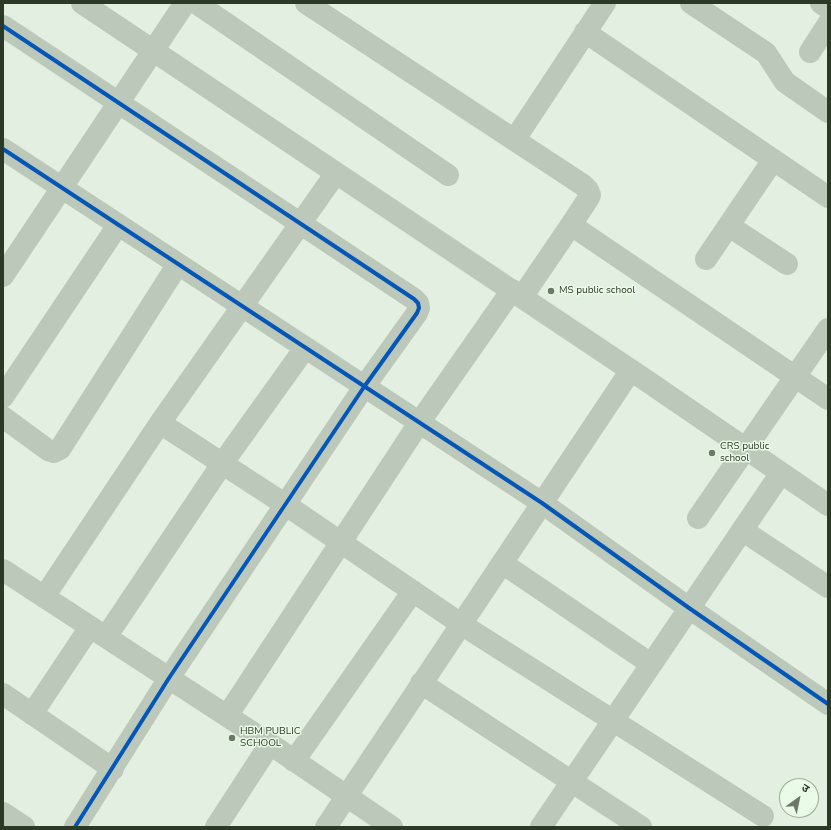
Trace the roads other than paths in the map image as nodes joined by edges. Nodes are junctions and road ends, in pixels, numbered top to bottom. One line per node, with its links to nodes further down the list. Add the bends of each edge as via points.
1 (82, 3): 12 (street)
2 (185, 3): 12 (street)
3 (196, 3): 20 (street)
4 (306, 3): 16 (street)
5 (606, 3): 11 (street)
6 (691, 3): 15 (street, via 766,53 785,82)
7 (821, 3): 8 (street)
8 (828, 8)
9 (828, 24): 13 (street)
10 (3, 26): 14 (street)
11 (585, 32): 16 (street); 18 (street)
12 (153, 50): 14 (street); 19 (street)
13 (810, 52)
14 (119, 102): 21 (street); 23 (street)
15 (828, 112)
16 (515, 139): 25 (street, via 588,190 590,195)
17 (3, 149): 21 (street)
18 (774, 160): 22 (street); 26 (street)
19 (336, 173): 23 (street); 31 (street)
20 (448, 175)
21 (62, 188): 24 (street); 30 (street)
22 (828, 197)
23 (300, 224): 32 (street); 37 (street, via 418,303 417,313)
24 (118, 225): 28 (street); 38 (street)
25 (571, 225): 31 (street); 36 (street)
26 (728, 226): 27 (street); 29 (street)
27 (706, 259)
28 (178, 264): 32 (street); 40 (street, via 60,449 54,452 48,450)
29 (787, 264)
30 (3, 276)
31 (517, 294): 35 (street); 42 (street)
32 (242, 306): 34 (street); 41 (street)
33 (828, 329): 36 (street)
34 (305, 348): 37 (street); 44 (street)
35 (631, 370): 43 (street); 46 (street)
36 (795, 377): 39 (street); 43 (street)
37 (364, 387): 42 (street); 47 (street)
38 (3, 397)
39 (828, 400)
40 (3, 417)
41 (160, 423): 44 (street); 56 (street)
42 (419, 423): 46 (street); 51 (street)
43 (746, 449): 45 (street); 49 (street)
44 (222, 464): 47 (street); 59 (street)
45 (781, 473): 48 (street); 50 (street)
46 (542, 503): 52 (street); 57 (street)
47 (286, 505): 51 (street); 61 (street)
48 (828, 505)
49 (698, 518)
50 (742, 530): 54 (street); 57 (street)
51 (342, 543): 55 (street); 66 (street)
52 (502, 563): 58 (street); 60 (street)
53 (3, 570): 56 (street)
54 (828, 587)
55 (413, 591): 58 (street); 69 (street)
56 (44, 597): 59 (street)
57 (690, 608): 60 (street); 64 (street)
58 (461, 624): 62 (street); 67 (street)
59 (98, 632): 61 (street); 65 (street)
60 (652, 664): 67 (street)
61 (169, 678): 66 (street); 70 (street)
62 (421, 683): 71 (street); 72 (street)
63 (4, 697): 65 (street)
64 (828, 704)
65 (32, 714): 70 (street)
66 (227, 716): 68 (street)
67 (613, 721): 71 (street); 74 (street)
68 (270, 744): 69 (street); 77 (street)
69 (294, 761): 72 (street)
70 (113, 769): 76 (street)
71 (572, 782): 80 (street); 81 (street)
72 (346, 796): 78 (street); 79 (street)
73 (3, 813): 75 (street)
74 (763, 816)
75 (24, 827)
76 (75, 827)
77 (216, 827)
78 (326, 827)
79 (392, 827)
80 (541, 827)
81 (641, 827)

